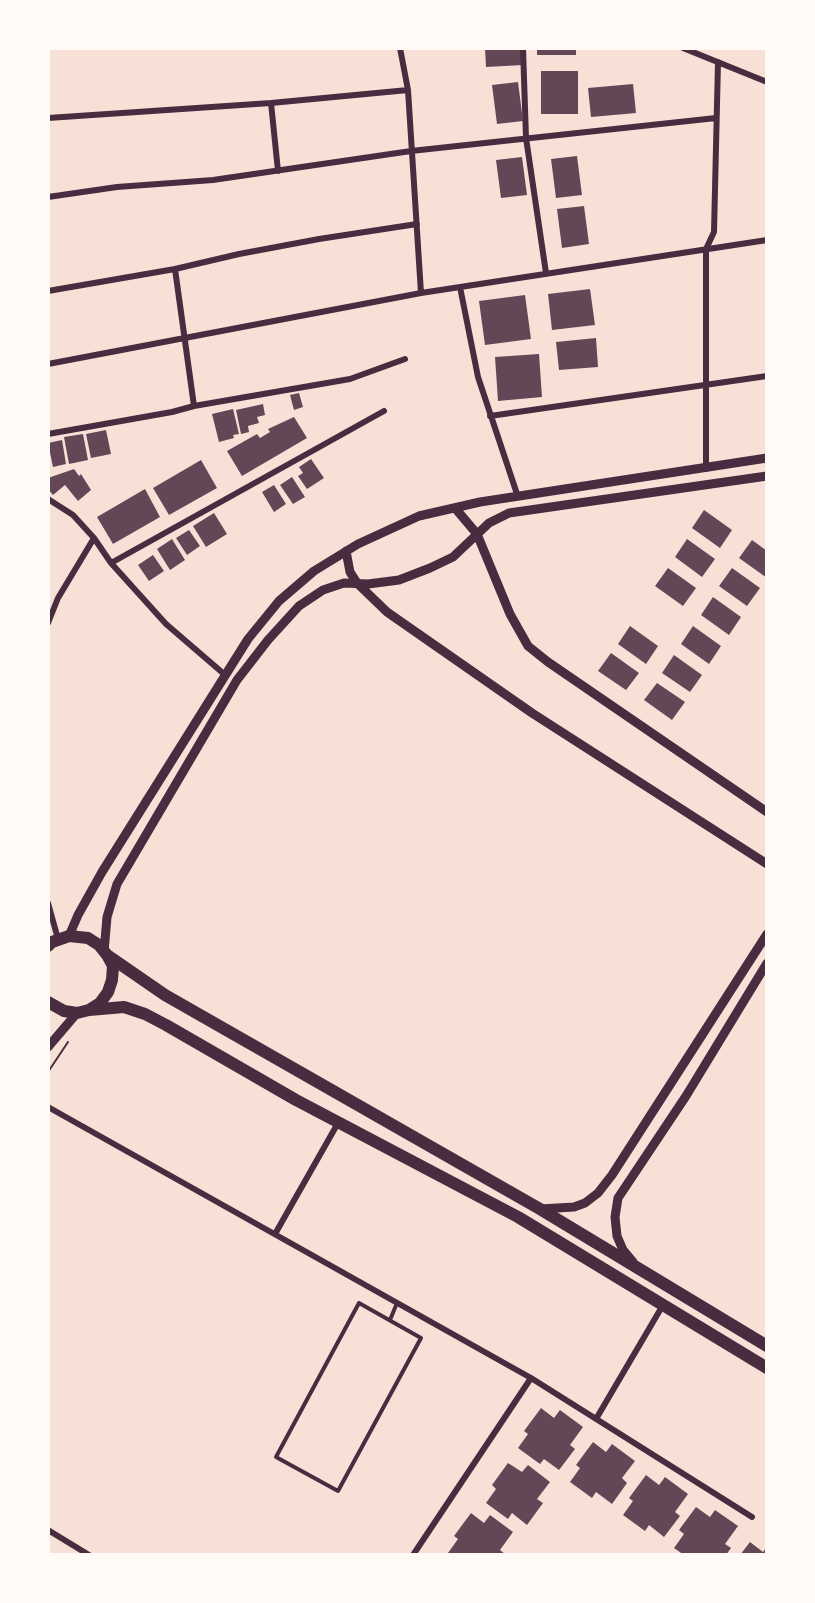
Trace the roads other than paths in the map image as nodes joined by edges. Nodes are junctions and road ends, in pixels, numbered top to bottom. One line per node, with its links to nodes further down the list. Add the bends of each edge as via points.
1 (400, 48): 6 (street)
2 (524, 48): 10 (street)
3 (683, 48): 4 (street)
4 (718, 62): 5 (street); 9 (street)
5 (767, 82)
6 (408, 90): 7 (street); 11 (street)
7 (270, 103): 8 (street); 12 (street)
8 (48, 118)
9 (716, 118): 10 (street); 16 (street, via 714,232)
10 (526, 138): 11 (street); 18 (street)
11 (411, 151): 12 (street); 14 (street)
12 (278, 171): 13 (street)
13 (48, 197)
14 (417, 224): 17 (street, via 239,254); 21 (street)
15 (767, 240): 16 (street)
16 (706, 249): 18 (street); 26 (street)
17 (175, 269): 20 (street); 22 (street)
18 (546, 273): 19 (street)
19 (460, 287): 21 (street); 29 (street)
20 (48, 291)
21 (421, 293): 22 (street)
22 (185, 337): 24 (street); 27 (street)
23 (405, 359): 27 (street, via 350,379)
24 (48, 364)
25 (767, 376): 26 (street)
26 (705, 384): 29 (street); 32 (street)
27 (194, 406): 30 (street)
28 (384, 411): 40 (street)
29 (490, 416): 34 (street)
30 (48, 434)
31 (767, 458): 32 (street)
32 (706, 468): 34 (street)
33 (767, 476): 37 (street, via 509,513)
34 (518, 497): 36 (street)
35 (48, 499): 38 (street, via 73,515)
36 (455, 508): 37 (street); 39 (street, via 419,516)
37 (477, 534): 41 (street, via 453,557 430,568 399,580); 44 (street, via 510,614 528,646)
38 (94, 538): 40 (street); 42 (street, via 58,598)
39 (346, 551): 41 (street, via 350,572); 43 (street, via 279,602)
40 (111, 563): 43 (street, via 166,624)
41 (357, 583): 45 (street, via 387,612 532,713); 49 (street, via 323,590 299,606 237,680 117,884 107,917)
42 (48, 623)
43 (224, 674): 48 (street, via 78,915)
44 (767, 812)
45 (767, 864)
46 (48, 903): 48 (street)
47 (767, 934): 56 (street, via 598,1193 574,1207)
48 (55, 941): 49 (main road, via 88,938)
49 (106, 953): 52 (main road, via 112,966 108,992 100,1003); 56 (main road, via 175,1001)
50 (767, 963): 58 (street, via 618,1198 617,1236 622,1250)
51 (48, 1002): 52 (main road, via 64,1011)
52 (83, 1011): 53 (street); 55 (main road, via 124,1007 145,1014)
53 (48, 1047)
54 (48, 1107): 57 (street)
55 (339, 1122): 57 (street); 60 (main road, via 518,1217)
56 (540, 1209): 58 (main road)
57 (275, 1234): 59 (street)
58 (636, 1267): 62 (main road)
59 (397, 1303): 61 (lane); 64 (street)
60 (663, 1305): 63 (main road); 65 (street)
61 (390, 1320): 61 (lane, via 360,1303 276,1457 338,1491 422,1338)
62 (767, 1346)
63 (767, 1368)
64 (531, 1378): 65 (street); 69 (street)
65 (596, 1419): 66 (street)
66 (752, 1517)
67 (48, 1530): 68 (street)
68 (89, 1555)
69 (412, 1555)

